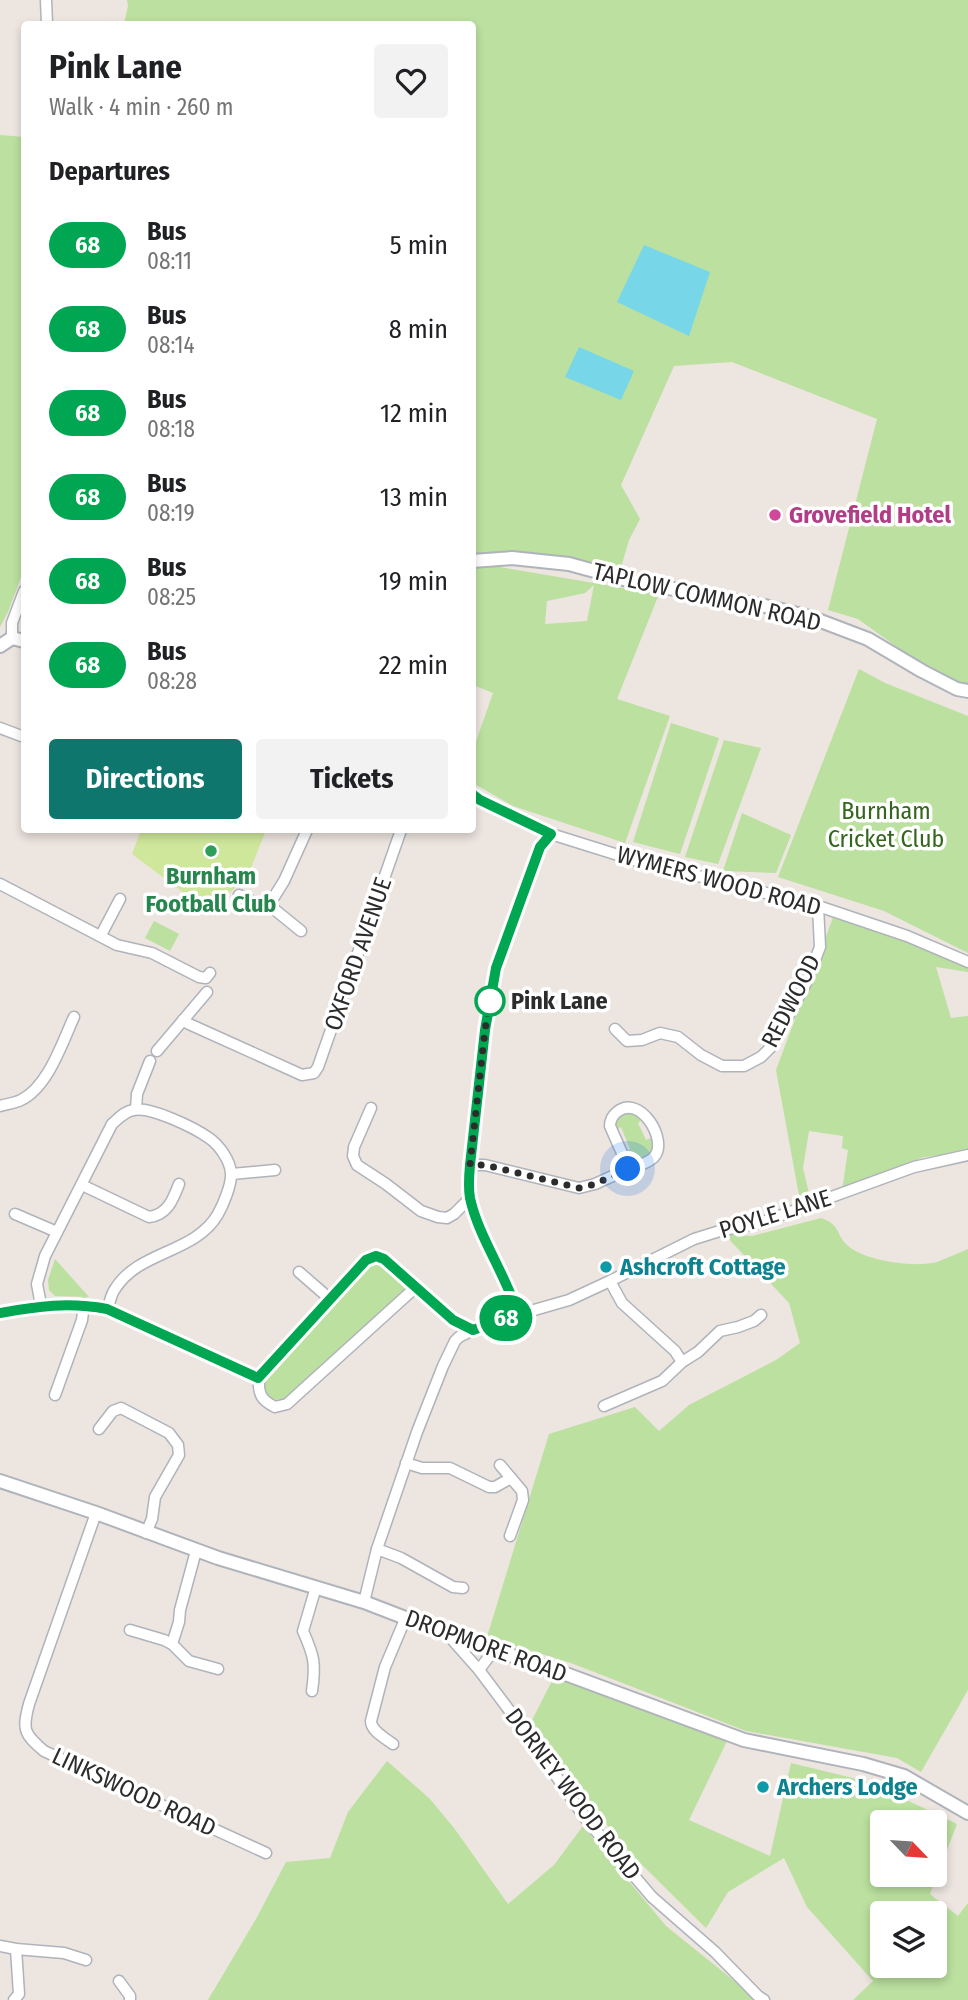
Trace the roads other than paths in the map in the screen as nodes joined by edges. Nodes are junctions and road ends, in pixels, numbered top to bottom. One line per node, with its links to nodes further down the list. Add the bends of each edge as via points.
1 (46, 0): 2 (street)
2 (47, 21)
3 (476, 561): 7 (street, TAPLOW COMMON ROAD, via 512,558 569,564 631,582 810,617 868,639)
4 (21, 599): 5 (street, via 12,623)
5 (18, 639): 6 (street)
6 (0, 646)
7 (968, 691)
8 (0, 728): 9 (street)
9 (21, 736)
10 (476, 797): 11 (street, WYMERS WOOD ROAD)
11 (533, 826): 14 (street, WYMERS WOOD ROAD); 15 (street)
12 (306, 833): 19 (street)
13 (400, 833): 27 (street, OXFORD AVENUE, via 314,1073 302,1075)
14 (551, 834): 15 (street); 20 (street, WYMERS WOOD ROAD)
15 (540, 847): 35 (street, via 496,968)
16 (0, 884): 22 (street)
17 (239, 895): 19 (street)
18 (120, 899): 22 (street)
19 (269, 905): 21 (street)
20 (818, 906): 23 (street, WYMERS WOOD ROAD); 28 (street, REDWOOD, via 820,947 773,1045 761,1057 744,1066 722,1066 678,1037 660,1033 627,1041)
21 (301, 931)
22 (101, 935): 24 (street, via 127,948 152,953 199,977)
23 (968, 962)
24 (210, 973)
25 (207, 992): 27 (street)
26 (74, 1018): 31 (street, via 39,1087 21,1100)
27 (183, 1020): 29 (street)
28 (615, 1030)
29 (157, 1051)
30 (150, 1061): 33 (street)
31 (0, 1106)
32 (371, 1108): 41 (street, via 354,1147 357,1165 421,1211 438,1217 454,1214)
33 (136, 1109): 38 (street, via 151,1111 210,1138); 40 (street, via 112,1124)
34 (968, 1155): 45 (street, POYLE LANE, via 914,1167 760,1223 694,1239)
35 (470, 1165): 36 (street, via 579,1188); 41 (street)
36 (629, 1169): 36 (street, via 653,1158 659,1139 644,1114 629,1106 610,1119)
37 (275, 1170): 38 (street)
38 (232, 1174): 50 (street, via 216,1217 194,1240 132,1271 115,1289)
39 (179, 1184): 40 (street, via 168,1208 154,1217)
40 (82, 1185): 43 (street)
41 (470, 1198): 52 (street)
42 (15, 1213): 43 (street)
43 (57, 1232): 49 (street, via 37,1284)
44 (299, 1272): 47 (street)
45 (610, 1281): 52 (street, POYLE LANE, via 569,1300); 57 (street, via 622,1303)
46 (416, 1287): 47 (street, via 376,1256 366,1260); 54 (street); 58 (street, via 287,1404 275,1407 264,1402)
47 (330, 1299): 58 (street)
48 (84, 1304): 49 (street); 50 (street); 59 (street)
49 (41, 1305): 51 (street)
50 (107, 1309): 58 (street)
51 (0, 1313)
52 (518, 1314): 55 (street, POYLE LANE)
53 (761, 1315): 57 (street, via 720,1331)
54 (453, 1320): 55 (street); 56 (street)
55 (473, 1330): 56 (street, POYLE LANE)
56 (459, 1337): 62 (street, via 443,1366)
57 (682, 1362): 60 (street, via 662,1381)
58 (258, 1378)
59 (55, 1395)
60 (604, 1406)
61 (99, 1429): 67 (street, via 121,1408 169,1433 178,1445 179,1455 155,1497)
62 (406, 1463): 64 (street, via 450,1468 489,1487); 69 (street)
63 (500, 1465): 64 (street)
64 (510, 1478): 68 (street, via 522,1491 523,1500)
65 (0, 1481): 66 (street, DROPMORE ROAD)
66 (96, 1513): 67 (street, DROPMORE ROAD); 84 (street, LINKSWOOD ROAD, via 29,1704 24,1723 29,1738 44,1751)
67 (146, 1532): 70 (street, DROPMORE ROAD)
68 (510, 1536)
69 (377, 1549): 72 (street); 73 (street)
70 (196, 1550): 71 (street, DROPMORE ROAD); 77 (street)
71 (316, 1587): 73 (street, DROPMORE ROAD); 81 (street, via 303,1631 314,1655)
72 (463, 1588)
73 (364, 1602): 74 (street, DROPMORE ROAD)
74 (406, 1617): 76 (street, DROPMORE ROAD); 82 (street, via 385,1667 371,1721 373,1729)
75 (130, 1630): 77 (street)
76 (447, 1634): 78 (street, DROPMORE ROAD); 80 (street, DORNEY WOOD ROAD)
77 (172, 1644): 79 (street, via 189,1661)
78 (493, 1651): 80 (street); 83 (street, DROPMORE ROAD, via 744,1740 904,1776)
79 (218, 1669)
80 (479, 1670): 91 (street, DORNEY WOOD ROAD, via 585,1818 652,1897)
81 (312, 1691)
82 (393, 1744)
83 (968, 1813)
84 (267, 1853)
85 (0, 1946): 86 (street)
86 (16, 1950): 87 (street, via 64,1953); 89 (street, via 19,1994)
87 (86, 1960)
88 (118, 1981): 90 (street)
89 (14, 2000)
90 (130, 2000)
91 (764, 2000)

